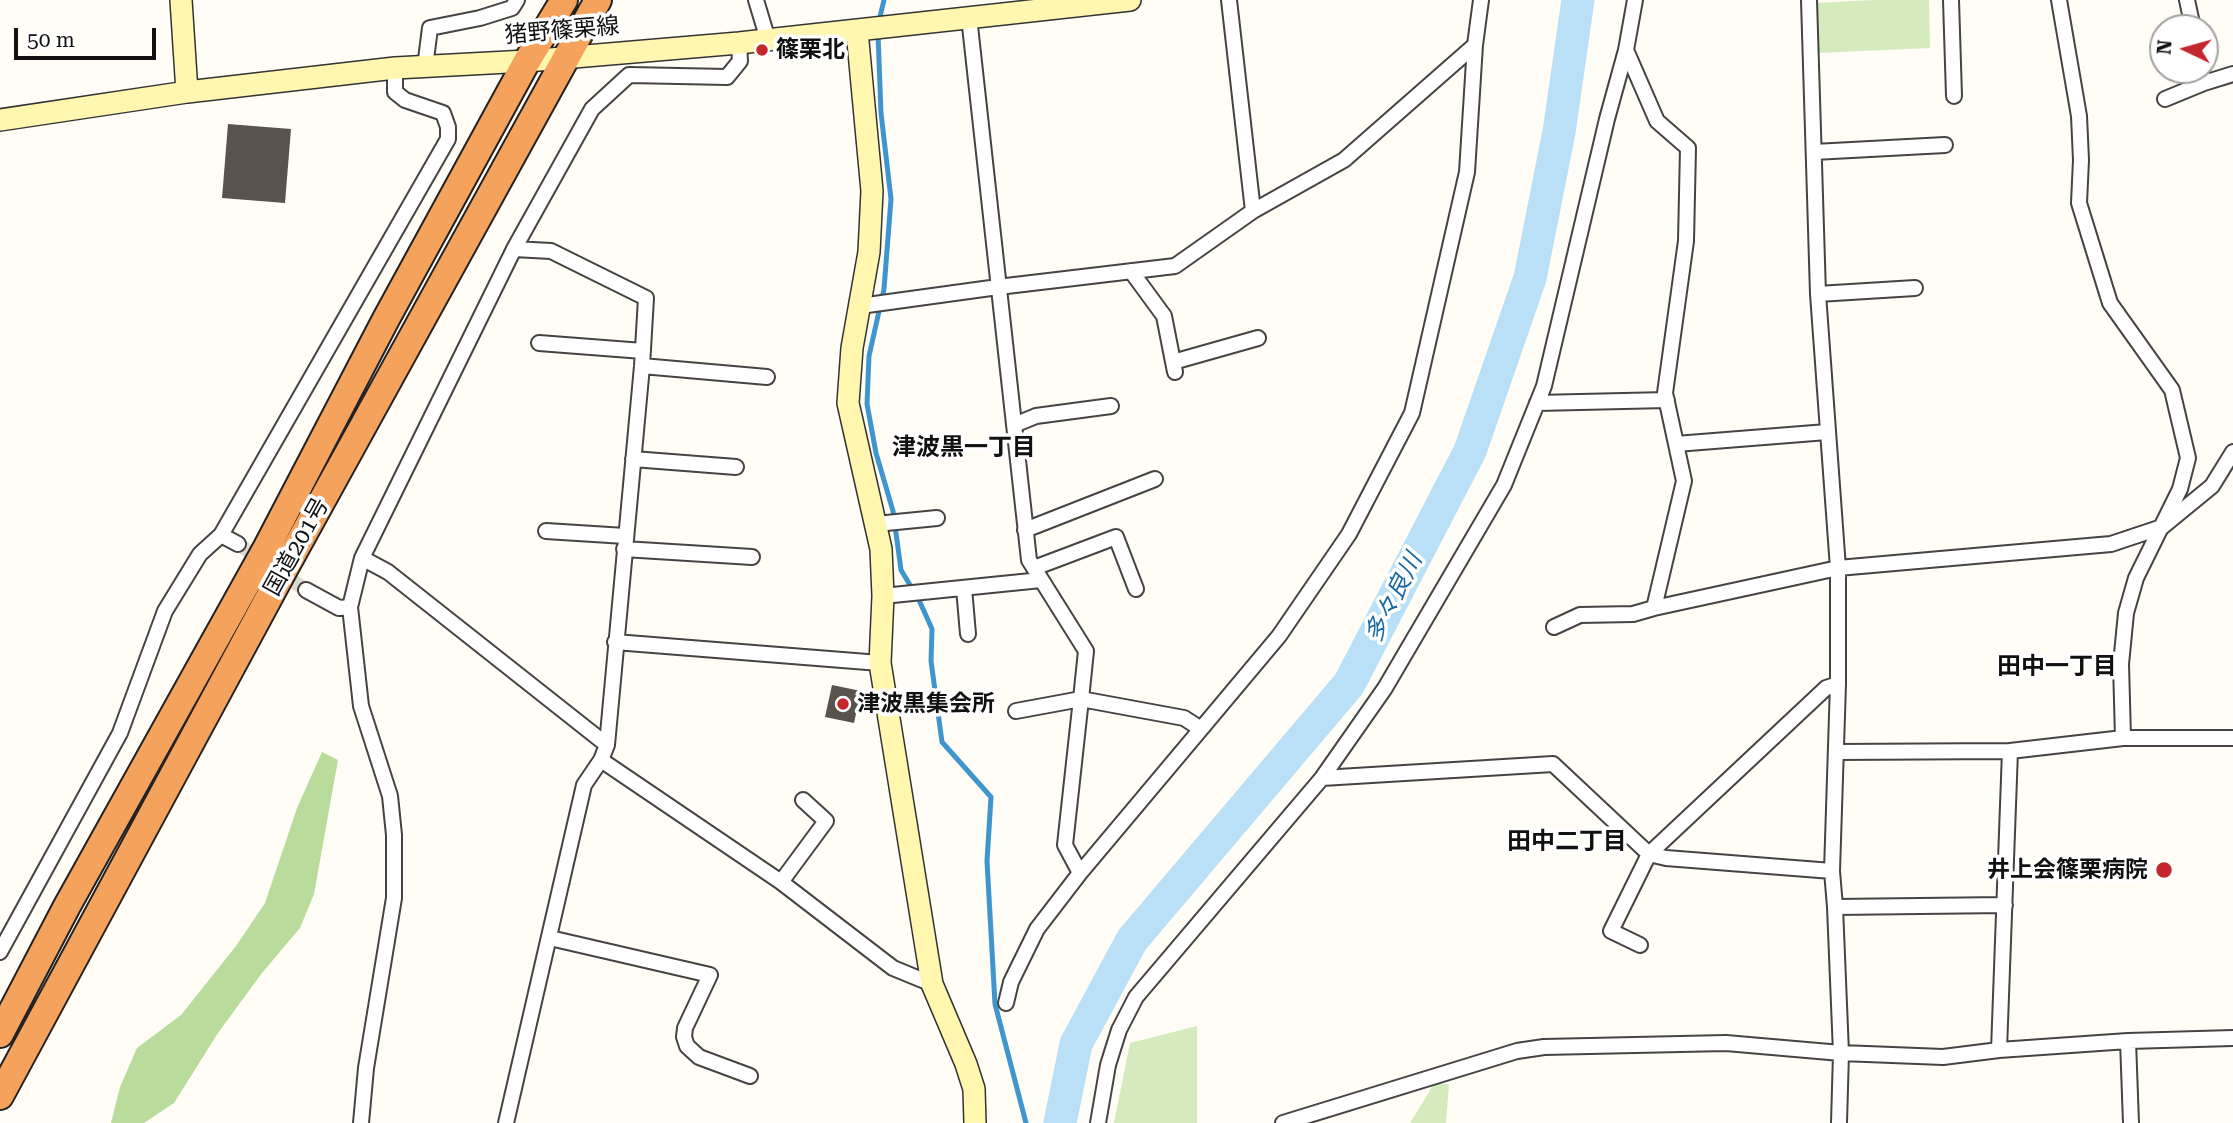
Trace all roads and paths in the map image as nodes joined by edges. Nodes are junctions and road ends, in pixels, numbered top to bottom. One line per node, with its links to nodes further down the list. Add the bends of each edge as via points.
1 (181, 0): 24 (street)
2 (517, 0): 21 (street, via 512,8 430,28)
3 (564, 0): 20 (highway, 国道201号)
4 (598, 0): 19 (highway, 国道201号)
5 (756, 0): 15 (street)
6 (1130, 0): 13 (street, 猪野篠栗線)
7 (1229, 0): 30 (street)
8 (1481, 0): 17 (street)
9 (1634, 0): 18 (street)
10 (1809, 0): 29 (street)
11 (1951, 0): 25 (street)
12 (2059, 0): 54 (street, via 2079,116 2079,203 2110,303 2172,390 2188,458)
13 (969, 17): 14 (street, 猪野篠栗線); 33 (street)
14 (857, 31): 15 (street, 猪野篠栗線); 36 (street, via 872,191)
15 (768, 40): 16 (street, 猪野篠栗線)
16 (740, 43): 19 (street, 猪野篠栗線); 31 (street, via 740,61 727,77 629,75 619,84 592,109)
17 (1475, 45): 30 (street, via 1343,160); 77 (street, via 1467,172 1412,413 1349,534 1279,636)
18 (1626, 50): 42 (street, via 1657,121 1688,148 1686,241); 43 (street)
19 (565, 57): 20 (street, 猪野篠栗線); 103 (highway, 国道201号)
20 (527, 61): 21 (street, 猪野篠栗線); 97 (highway, 国道201号)
21 (425, 67): 22 (street, 猪野篠栗線)
22 (395, 68): 24 (street, 猪野篠栗線); 57 (street, via 395,93 443,113 448,139)
23 (2190, 84): 26 (street)
24 (187, 92): 27 (street, 猪野篠栗線)
25 (1954, 96)
26 (2165, 99)
27 (0, 120)
28 (1945, 145): 29 (street)
29 (1814, 152): 35 (street)
30 (1253, 211): 32 (street, via 1175,266)
31 (514, 250): 39 (street, via 551,251 646,298); 60 (street)
32 (1131, 271): 33 (street); 37 (street, via 1164,316 1174,367)
33 (998, 287): 36 (street); 45 (street)
34 (1915, 288): 35 (street)
35 (1818, 294): 46 (street)
36 (860, 306): 53 (street, via 848,403)
37 (1258, 338)
38 (539, 344): 39 (street)
39 (643, 351): 40 (street)
40 (642, 366): 41 (street); 49 (street)
41 (767, 377)
42 (1667, 400): 43 (street); 47 (street)
43 (1537, 403): 84 (street, via 1504,485 1458,566 1385,688)
44 (1111, 406): 45 (street, via 1036,416)
45 (1014, 425): 55 (street)
46 (1828, 432): 47 (street); 62 (street)
47 (1676, 444): 69 (street, via 1684,481)
48 (2233, 452): 54 (street, via 2212,486)
49 (633, 459): 50 (street); 58 (street)
50 (736, 467)
51 (1155, 479): 55 (street)
52 (937, 518): 53 (street)
53 (876, 524): 67 (street)
54 (2162, 527): 62 (street, via 2111,544); 78 (street, via 2136,578 2126,612 2121,664)
55 (1025, 530): 63 (street, via 1029,560)
56 (547, 531): 58 (street)
57 (221, 535): 59 (street); 94 (street, via 200,554 165,611 120,733)
58 (624, 542): 61 (street); 72 (street)
59 (238, 544)
60 (362, 558): 68 (street); 80 (street, via 387,572)
61 (752, 558)
62 (1838, 568): 69 (street); 74 (street)
63 (1037, 574): 64 (street); 65 (street, via 1116,537); 75 (street, via 1086,651)
64 (964, 588): 67 (street); 71 (street)
65 (1136, 589)
66 (306, 590): 68 (street, via 339,608)
67 (883, 596): 73 (street)
68 (350, 607): 104 (street, via 361,706 390,796 394,835 394,898)
69 (1654, 608): 70 (street, via 1633,614 1580,615)
70 (1553, 627)
71 (968, 634)
72 (615, 642): 73 (street); 80 (street)
73 (880, 663): 95 (street)
74 (1838, 684): 82 (street); 86 (street, via 1826,688)
75 (1081, 699): 76 (street); 77 (street, via 1184,718); 88 (street, via 1065,845)
76 (1016, 711)
77 (1201, 729): 88 (street)
78 (2123, 738): 79 (street); 81 (street)
79 (2233, 738)
80 (607, 745): 83 (street)
81 (2010, 751): 82 (street); 90 (street)
82 (1836, 752): 87 (street)
83 (601, 760): 89 (street); 92 (street, via 584,785)
84 (1322, 778): 86 (street, via 1553,764); 107 (street, via 1136,997 1108,1065)
85 (803, 800): 89 (street, via 826,821)
86 (1649, 855): 87 (street); 93 (street, via 1611,931)
87 (1832, 871): 91 (street)
88 (1080, 873): 96 (street, via 1037,929 1011,982)
89 (781, 882): 95 (street, via 893,968)
90 (2005, 905): 91 (street); 100 (street)
91 (1835, 907): 101 (street)
92 (550, 938): 102 (street, via 710,975 685,1028 687,1046 699,1057); 105 (street)
93 (1640, 945)
94 (0, 952)
95 (932, 984): 106 (street, via 974,1089)
96 (1006, 1003)
97 (0, 1034)
98 (2233, 1038): 99 (street)
99 (2128, 1041): 100 (street); 110 (street)
100 (1999, 1050): 101 (street, via 1943,1057)
101 (1841, 1053): 108 (street, via 1726,1043 1544,1047 1517,1051); 109 (street)
102 (750, 1076)
103 (0, 1096)
104 (361, 1123)
105 (506, 1123)
106 (975, 1123)
107 (1098, 1123)
108 (1283, 1123)
109 (1839, 1123)
110 (2130, 1123)

